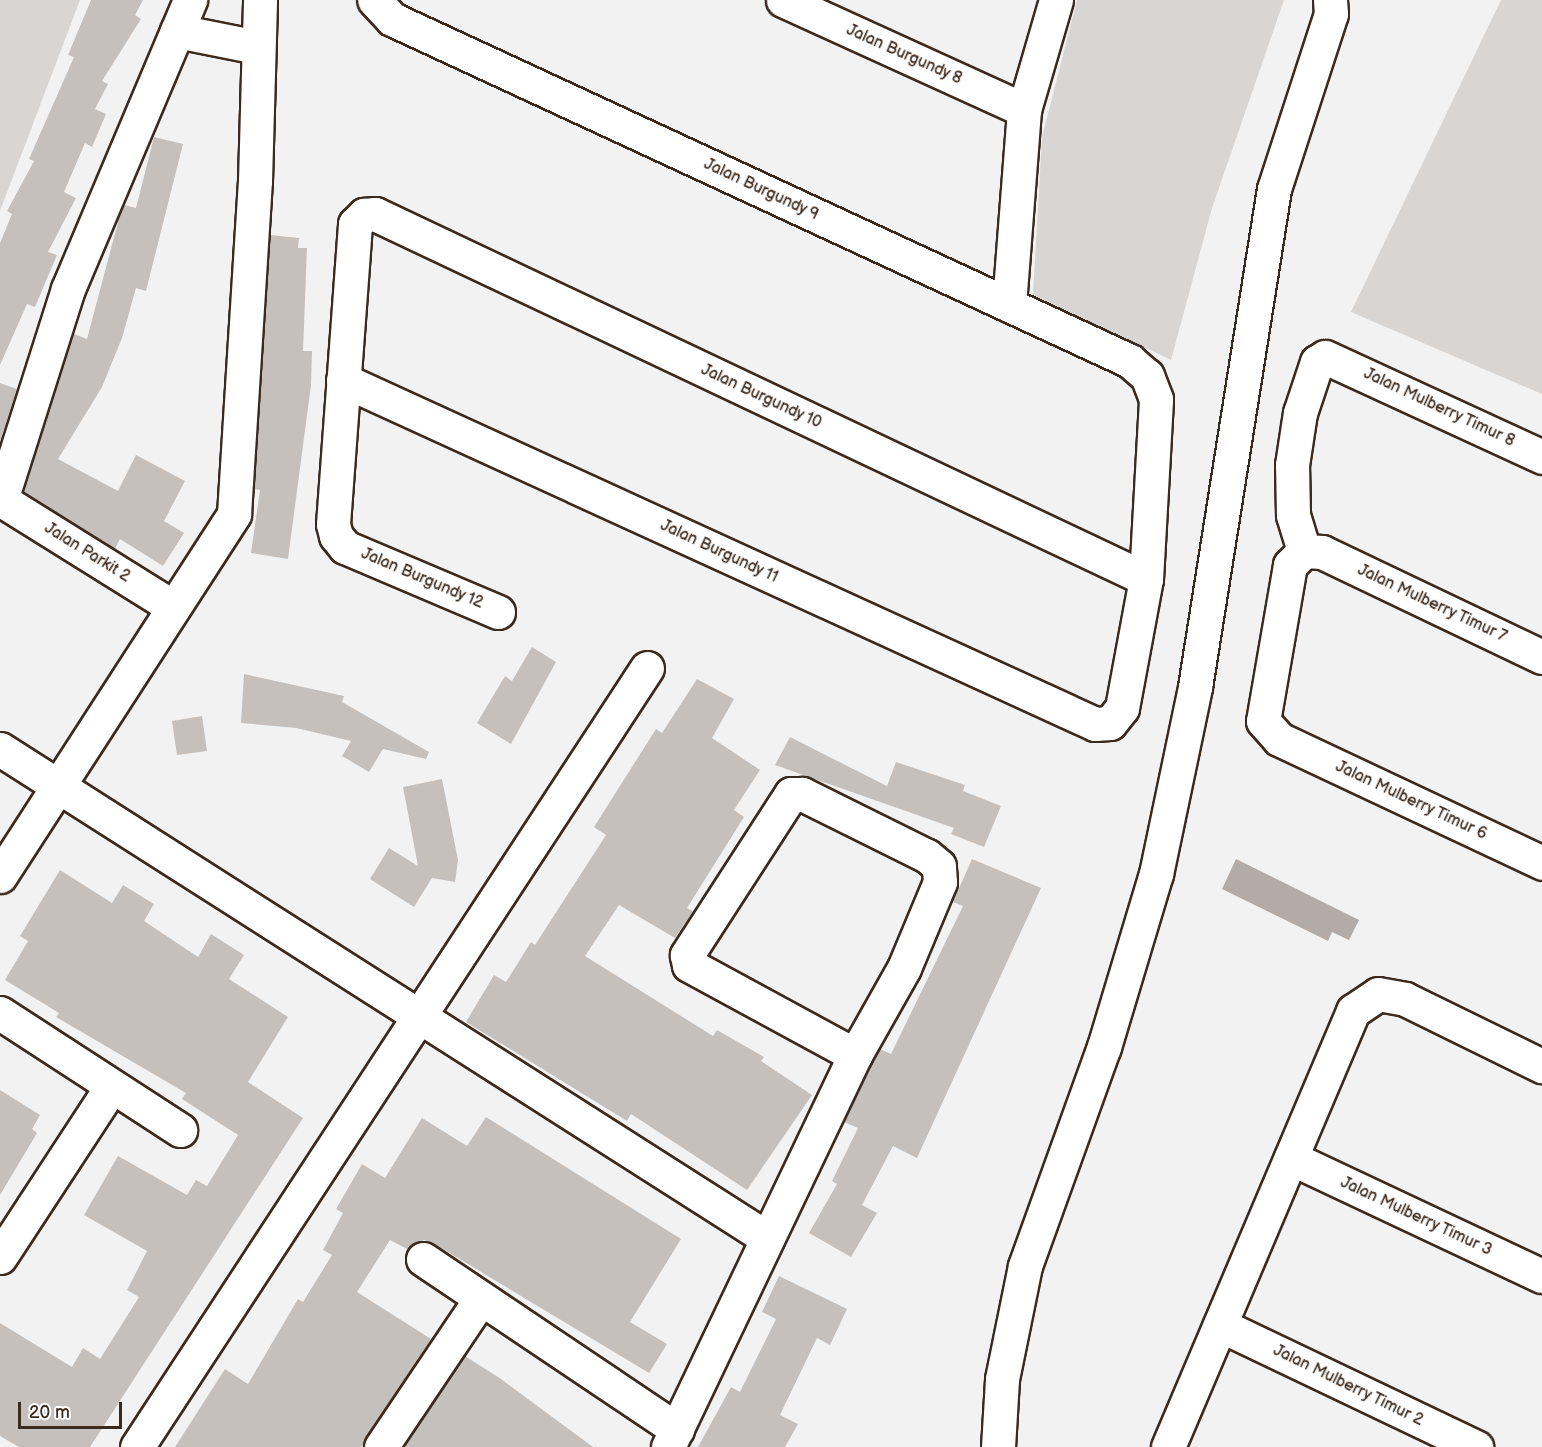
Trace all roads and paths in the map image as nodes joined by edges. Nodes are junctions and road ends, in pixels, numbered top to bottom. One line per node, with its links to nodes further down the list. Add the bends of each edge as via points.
1 (190, 0): 7 (street)
2 (260, 0): 8 (street)
3 (783, 0): 9 (street, Jalan Burgundy 8)
4 (1056, 0): 9 (street)
5 (1338, 5): 40 (street, via 1274,189 1195,687 1156,874 1104,1047 1025,1266 1002,1379)
6 (383, 10): 10 (street, Jalan Burgundy 9)
7 (177, 31): 8 (street); 13 (street, via 68,289)
8 (257, 47): 16 (street, via 255,181 237,503)
9 (1024, 110): 10 (street)
10 (1009, 305): 15 (street, Jalan Burgundy 9, via 1130,361 1147,376 1156,399)
11 (343, 380): 15 (street, Jalan Burgundy 11, via 1095,724 1110,723 1122,708); 15 (street, Jalan Burgundy 10, via 355,224 364,215 375,214); 17 (street, Jalan Burgundy 12, via 333,524 345,547)
12 (1542, 457): 14 (street, Jalan Mulberry Timur 8, via 1335,359 1317,362 1300,413 1292,465 1293,505)
13 (0, 500): 16 (street, Jalan Parkit 2)
14 (1313, 552): 18 (street, Jalan Mulberry Timur 7); 22 (street, Jalan Mulberry Timur 6, via 1290,565 1263,722 1279,739)
15 (1146, 579)
16 (173, 607): 21 (street)
17 (498, 612)
18 (1542, 657)
19 (646, 668): 25 (street)
20 (0, 748): 21 (street)
21 (58, 786): 23 (street); 25 (street)
22 (1542, 862)
23 (0, 876)
24 (0, 1013): 28 (street)
25 (418, 1016): 31 (street); 38 (street)
26 (855, 1055): 26 (street, via 689,965 687,955 791,794 802,794 853,818 939,866 940,882 923,928); 31 (street)
27 (1542, 1066): 30 (street, via 1405,999 1378,994 1353,1011)
28 (112, 1086): 29 (street); 32 (street)
29 (180, 1130)
30 (1291, 1158): 34 (street, Jalan Mulberry Timur 3); 36 (street)
31 (767, 1238): 37 (street)
32 (0, 1257)
33 (423, 1259): 35 (street)
34 (1542, 1276)
35 (481, 1298): 37 (street); 39 (street)
36 (1220, 1325): 41 (street); 42 (street, Jalan Mulberry Timur 2)
37 (673, 1438)
38 (137, 1447)
39 (381, 1447)
40 (998, 1447)
41 (1168, 1447)
42 (1476, 1447)

